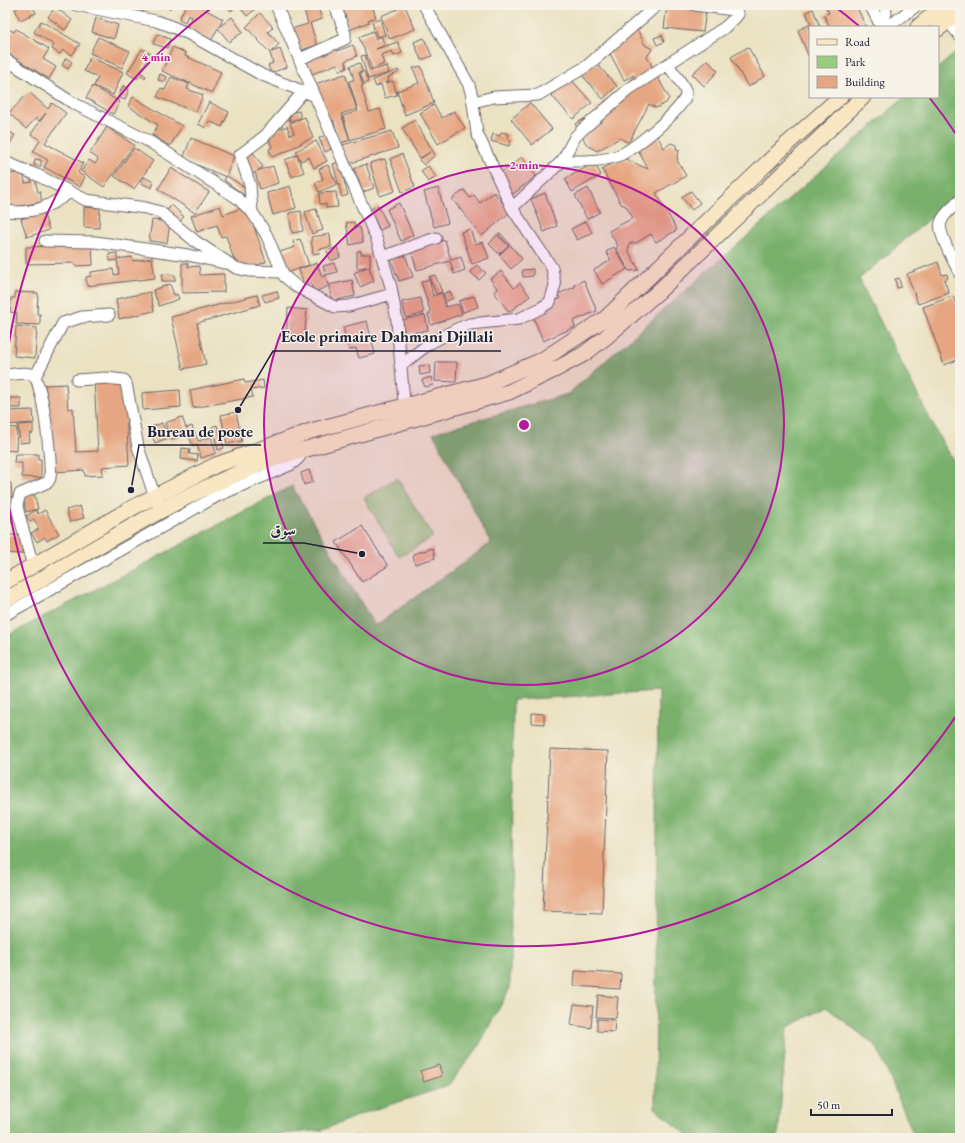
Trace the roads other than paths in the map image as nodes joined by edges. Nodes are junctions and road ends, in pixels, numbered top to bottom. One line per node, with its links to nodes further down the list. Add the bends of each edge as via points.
1 (76, 5): 20 (street, via 168,25 262,75)
2 (276, 5): 18 (street)
3 (335, 5): 18 (street, via 345,39)
4 (424, 5): 24 (street, via 469,85)
5 (657, 5): 24 (street, via 587,66 538,95 494,97)
6 (695, 5): 19 (street, via 734,10 738,14 724,28)
7 (870, 5): 12 (street)
8 (885, 5): 13 (street)
9 (917, 5): 14 (street)
10 (960, 10): 11 (main road)
11 (941, 14): 15 (main road); 16 (street)
12 (882, 26)
13 (883, 26)
14 (885, 26)
15 (920, 26)
16 (960, 36)
17 (5, 59): 31 (street, via 73,103 150,142 236,197)
18 (300, 59): 21 (street)
19 (668, 65): 26 (street, via 629,90 583,129 572,142); 26 (street, via 686,94 685,101 675,113 621,155 590,161)
20 (303, 92): 21 (street); 31 (street, via 265,136 240,155 250,185)
21 (315, 96): 34 (street)
22 (839, 98): 44 (main road, via 788,143 606,318 582,335 542,360 487,384)
23 (862, 98): 45 (main road, via 659,291 584,354 509,392)
24 (473, 102): 29 (street, via 477,133)
25 (5, 162): 27 (street, via 37,174)
26 (562, 162): 29 (street)
27 (70, 192): 30 (street, via 40,210); 35 (street, via 86,200 160,212 195,241)
28 (960, 200): 37 (street, via 941,224 942,236)
29 (512, 208): 40 (street, via 552,268 555,285 550,302 519,319 470,324 457,328 430,343)
30 (5, 211)
31 (252, 212): 36 (street, via 266,234)
32 (436, 238): 34 (street)
33 (45, 241): 35 (street, via 96,242 188,255)
34 (382, 257): 38 (street)
35 (229, 264): 36 (street, via 249,271)
36 (282, 272): 38 (street, via 296,287 332,306 349,306)
37 (960, 274)
38 (392, 294): 40 (street)
39 (109, 315): 42 (street, via 82,316 63,323)
40 (400, 366): 44 (street)
41 (5, 375): 42 (street, via 29,374)
42 (35, 377): 50 (street, via 45,420 51,473 48,482 20,494 17,505)
43 (77, 380): 48 (street, via 124,380 138,447)
44 (404, 405): 45 (street); 46 (main road)
45 (408, 422): 47 (main road)
46 (300, 435): 47 (street); 48 (main road, via 216,465)
47 (303, 450): 49 (main road, via 246,468); 53 (street, via 299,458 290,465 217,496)
48 (155, 496): 49 (street); 50 (main road)
49 (160, 511): 52 (main road)
50 (33, 566): 51 (main road)
51 (5, 582)
52 (5, 600)
53 (5, 616)

